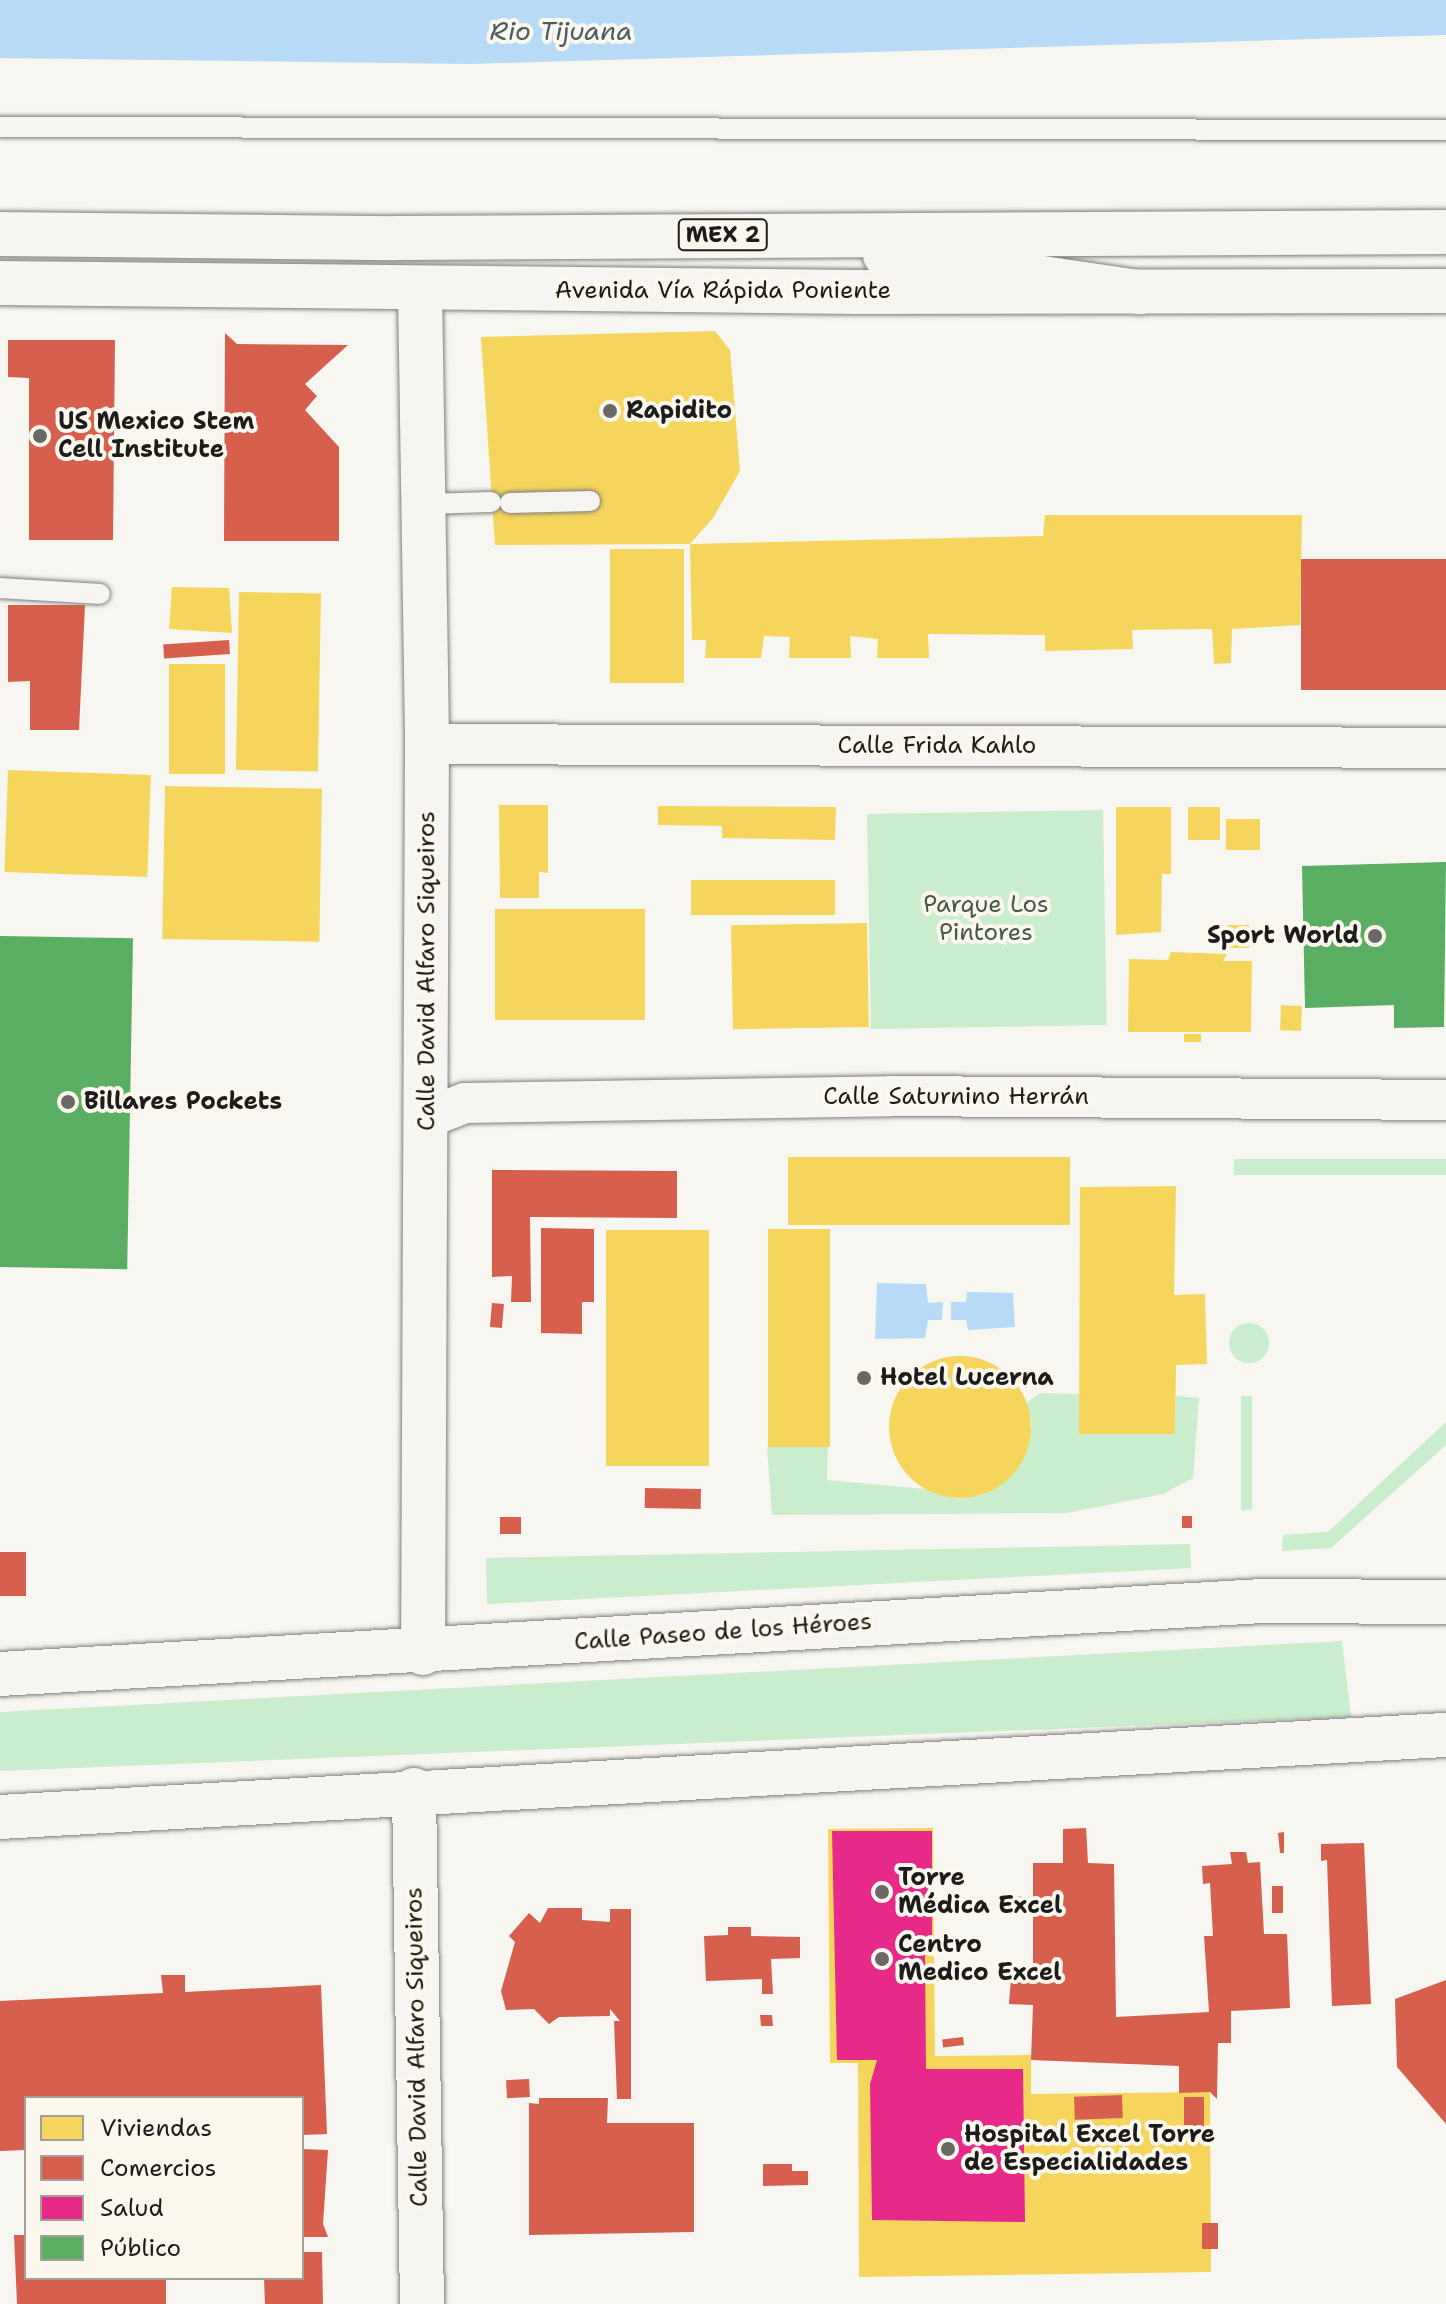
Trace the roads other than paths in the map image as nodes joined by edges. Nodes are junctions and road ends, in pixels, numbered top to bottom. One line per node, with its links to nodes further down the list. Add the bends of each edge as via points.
1 (0, 127): 2 (lane)
2 (1446, 130)
3 (1446, 232): 5 (main road, MEX 2)
4 (0, 234): 5 (main road, MEX 2)
5 (741, 234): 8 (main road)
6 (0, 283): 7 (main road, Avenida Vía Rápida Poniente)
7 (420, 290): 8 (main road, Avenida Vía Rápida Poniente); 11 (main road, Calle David Alfaro Siqueiros)
8 (1140, 292): 9 (main road, Avenida Vía Rápida Poniente)
9 (1436, 295)
10 (590, 501): 11 (lane)
11 (426, 504): 14 (main road, Calle David Alfaro Siqueiros)
12 (0, 588): 13 (lane)
13 (100, 594)
14 (427, 744): 15 (street, Calle Frida Kahlo); 17 (main road, Calle David Alfaro Siqueiros)
15 (1446, 748)
16 (1446, 1100): 17 (street, Calle Saturnino Herrán, via 890,1096)
17 (440, 1103): 19 (main road, Calle David Alfaro Siqueiros)
18 (1446, 1602): 19 (main road, Calle Paseo de los Héroes, via 1263,1601)
19 (423, 1653): 20 (main road, Calle Paseo de los Héroes)
20 (0, 1674)
21 (1446, 1735): 22 (main road)
22 (414, 1790): 23 (main road); 24 (main road, Calle David Alfaro Siqueiros)
23 (0, 1817)
24 (422, 2304)

